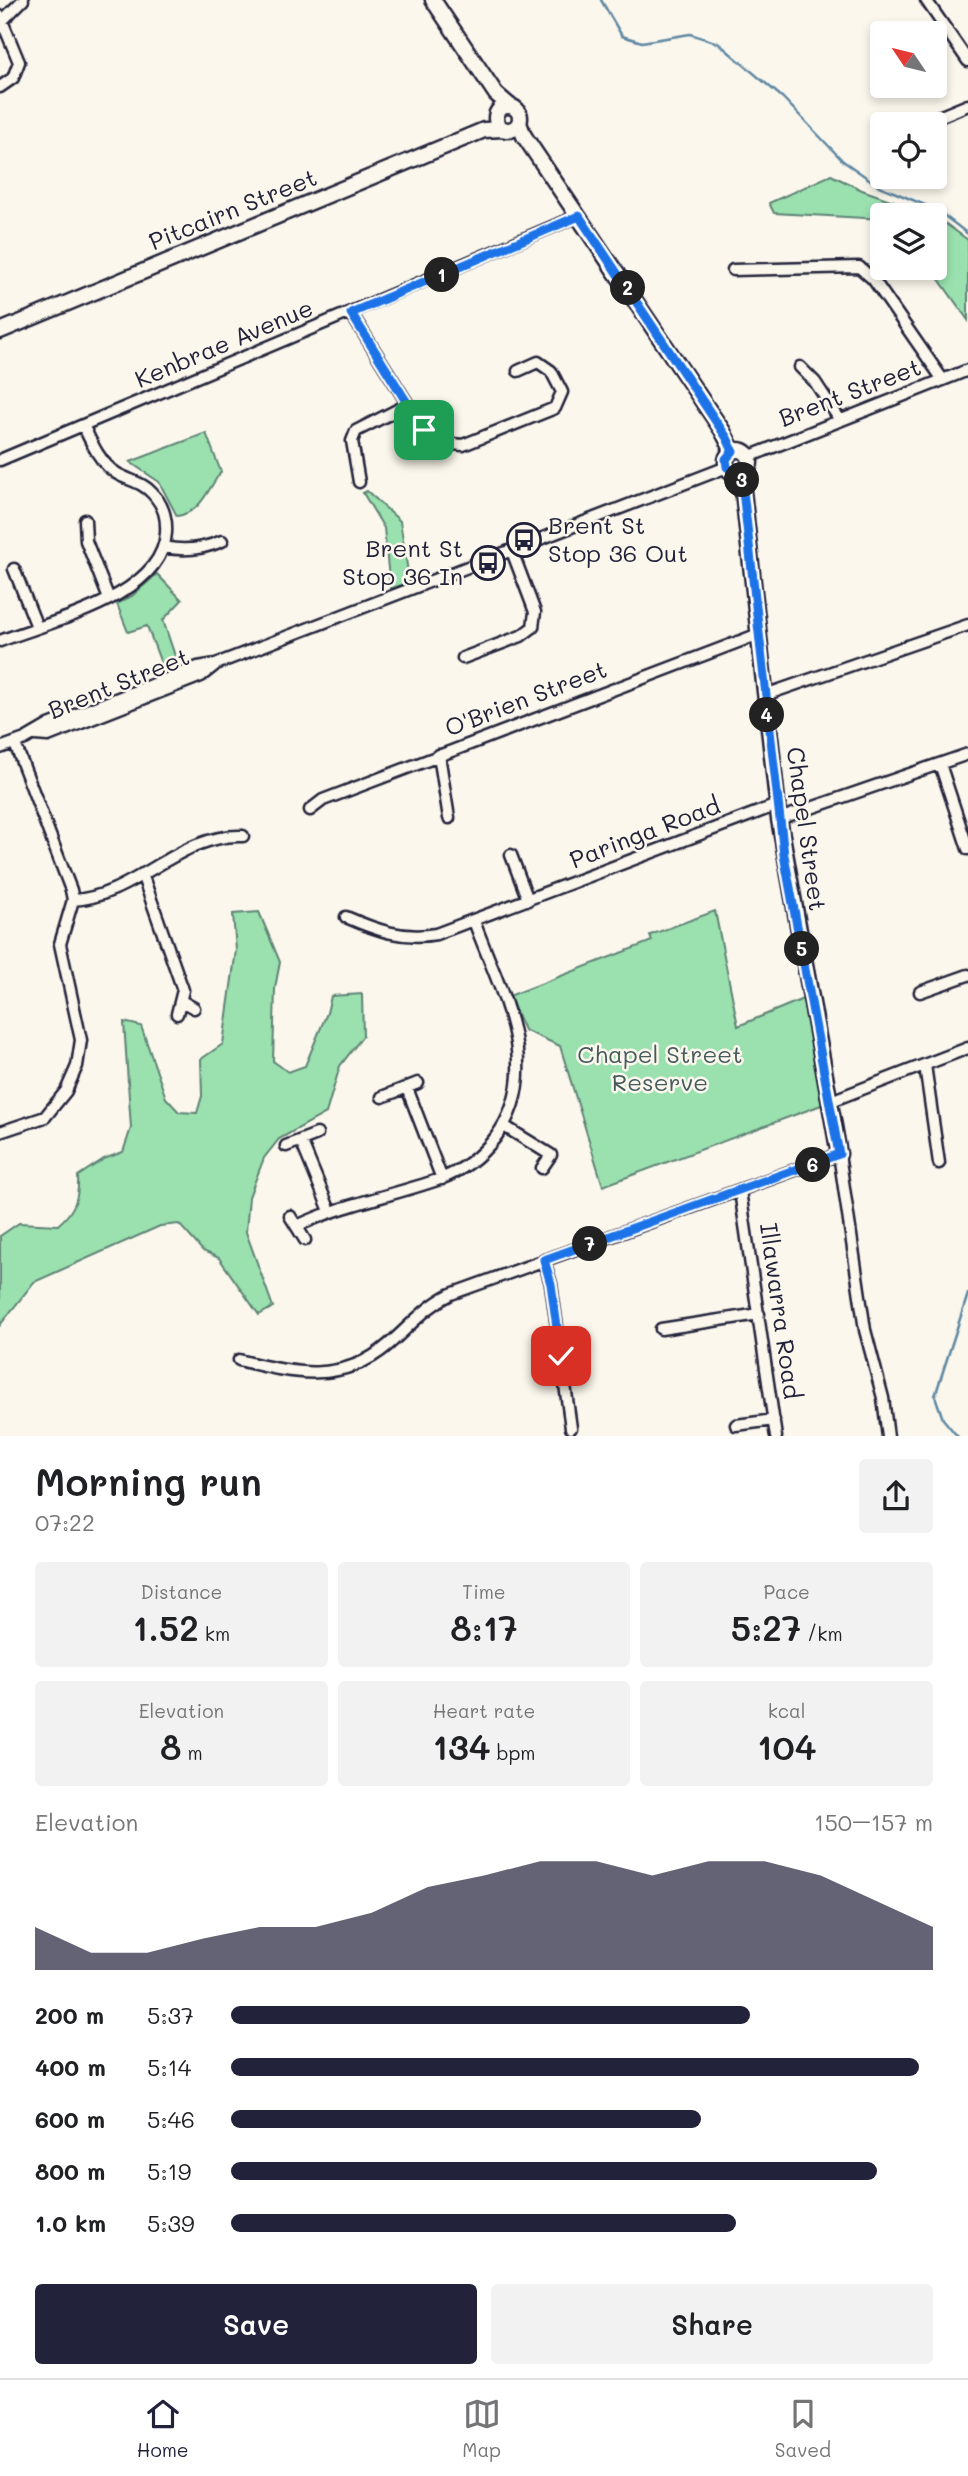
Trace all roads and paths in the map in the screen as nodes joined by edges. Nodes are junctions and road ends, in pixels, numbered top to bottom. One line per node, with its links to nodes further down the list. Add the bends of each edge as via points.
1 (23, 0): 4 (street)
2 (433, 0): 9 (street, via 496,94)
3 (926, 0): 5 (street)
4 (1, 18): 6 (street, via 19,62 13,78)
5 (968, 61)
6 (0, 87)
7 (968, 105): 8 (street)
8 (947, 114)
9 (508, 122): 10 (street); 13 (street, Pitcairn Street)
10 (579, 216): 12 (street, Kenbrae Avenue); 21 (street)
11 (733, 270): 17 (street, via 859,267 873,279)
12 (351, 313): 18 (street); 20 (street, Kenbrae Avenue)
13 (0, 331)
14 (800, 367): 19 (street)
15 (518, 370): 18 (street, via 534,363 547,367 561,386 559,403 551,412 463,445 434,440)
16 (968, 370): 17 (street, Brent Street)
17 (943, 380): 19 (street, Brent Street)
18 (407, 405): 26 (street, via 356,430 352,441)
19 (840, 420): 22 (street, Brent Street)
20 (83, 425): 23 (street, Kenbrae Avenue); 29 (street, via 105,464 143,485 163,508)
21 (733, 451): 22 (street, via 744,451); 24 (street, via 726,459)
22 (748, 457): 25 (street, via 749,464)
23 (0, 460)
24 (727, 467): 25 (street); 30 (street, Brent Street)
25 (741, 473): 35 (street, Chapel Street)
26 (359, 482)
27 (85, 520): 32 (street, via 86,541)
28 (222, 541): 29 (street, via 179,551)
29 (165, 547): 32 (street, via 143,580)
30 (512, 551): 37 (street, via 535,612 533,627); 39 (street, Brent Street, via 198,667 49,725)
31 (14, 569): 34 (street)
32 (108, 599): 34 (street)
33 (968, 625): 38 (street)
34 (37, 627): 36 (street)
35 (759, 634): 38 (street, Chapel Street); 42 (street, O'Brien Street)
36 (0, 641)
37 (463, 658)
38 (765, 695): 45 (street, Chapel Street)
39 (15, 744): 40 (street, Brent Street); 51 (street)
40 (0, 748)
41 (968, 754): 43 (street, Paringa Road)
42 (439, 755): 44 (street, O'Brien Street, via 323,800); 46 (street)
43 (940, 764): 45 (street, Paringa Road); 48 (street)
44 (310, 810)
45 (778, 812): 52 (street, Paringa Road); 65 (street, Chapel Street)
46 (449, 818)
47 (243, 836): 50 (street, via 211,840)
48 (968, 849)
49 (511, 855): 52 (street)
50 (142, 874): 51 (street); 57 (street, via 176,967)
51 (73, 900): 67 (street, via 60,944 81,1040 77,1066 66,1091 46,1117)
52 (528, 900): 54 (street, Paringa Road)
53 (346, 917): 54 (street, Paringa Road, via 411,937)
54 (474, 921): 66 (street, via 519,1047 517,1089)
55 (968, 975): 56 (street)
56 (920, 992)
57 (183, 1002): 58 (street); 59 (street)
58 (194, 1008)
59 (177, 1014)
60 (968, 1048): 61 (street)
61 (925, 1065): 65 (street); 72 (street)
62 (418, 1083): 63 (street)
63 (407, 1088): 64 (street); 74 (street)
64 (383, 1097)
65 (831, 1101): 71 (street, Chapel Street)
66 (504, 1126): 73 (street, via 553,1152); 74 (street, via 472,1162)
67 (0, 1132)
68 (317, 1134): 69 (street)
69 (301, 1141): 70 (street); 76 (street)
70 (286, 1146)
71 (839, 1154): 75 (street); 88 (street, Chapel Street, via 866,1338 883,1398)
72 (939, 1163)
73 (542, 1168)
74 (442, 1179): 76 (street)
75 (740, 1191): 80 (street); 81 (street, Illawarra Road)
76 (330, 1211): 78 (street)
77 (290, 1216): 78 (street)
78 (297, 1226): 79 (street)
79 (305, 1240)
80 (544, 1260): 83 (street, via 439,1300 381,1350 348,1368 298,1374); 86 (street)
81 (760, 1314): 82 (street); 84 (street, Illawarra Road)
82 (661, 1329)
83 (239, 1360)
84 (774, 1420): 85 (street); 87 (street, Illawarra Road)
85 (736, 1425)
86 (571, 1428)
87 (776, 1436)
88 (888, 1436)

